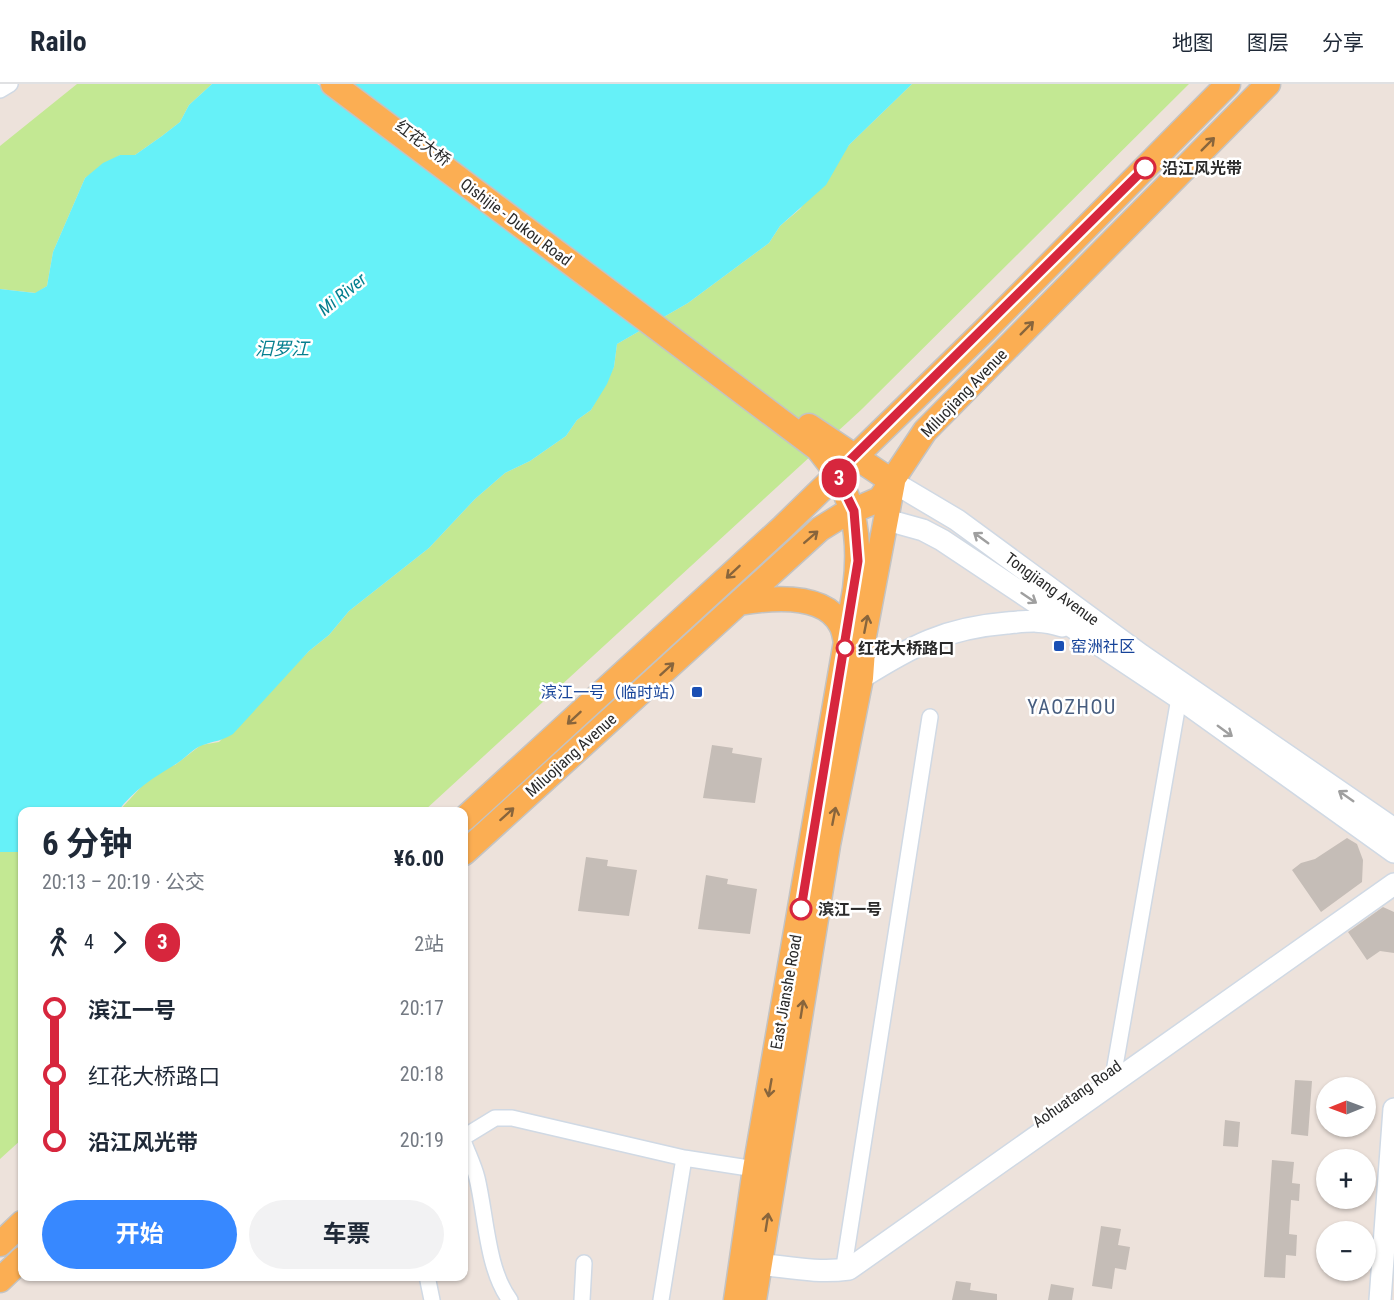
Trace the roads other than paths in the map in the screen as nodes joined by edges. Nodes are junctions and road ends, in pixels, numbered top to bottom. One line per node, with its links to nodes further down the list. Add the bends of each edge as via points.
1 (10, 84): 6 (street)
2 (333, 84): 7 (main road, Qishijie - Dukou Road)
3 (346, 84): 7 (main road, 红花大桥)
4 (1228, 84): 8 (main road, Miluojiang Avenue, via 985,330)
5 (1268, 84): 10 (main road, Miluojiang Avenue, one-way to 5, via 925,431)
6 (0, 90)
7 (700, 357): 8 (main road, Tongjiang Avenue); 9 (main road, East Jianshe Road, via 818,449)
8 (855, 455): 9 (main road, Miluojiang Avenue); 10 (main road, Tongjiang Avenue)
9 (836, 474): 11 (main road, East Jianshe Road); 19 (main road, Miluojiang Avenue, one-way to 19)
10 (893, 483): 11 (main road, Miluojiang Avenue, via 875,503); 12 (main road, East Jianshe Road); 17 (street, Tongjiang Avenue, one-way to 10, via 957,520)
11 (854, 511): 12 (main road, Tongjiang Avenue); 13 (main road, Miluojiang Avenue, one-way to 11, via 820,529); 15 (main road, East Jianshe Road, via 858,561)
12 (886, 520): 14 (street, Tongjiang Avenue, one-way to 14, via 923,530 942,540); 16 (main road, East Jianshe Road, one-way to 12, via 864,636)
13 (739, 603): 15 (main road, via 766,599 820,606 842,625); 21 (main road, Miluojiang Avenue, one-way to 13)
14 (1079, 632): 16 (street, via 1046,620 958,630 911,648); 17 (street, Tongjiang Avenue)
15 (846, 643): 29 (main road, East Jianshe Road, one-way to 29)
16 (861, 678): 33 (main road, East Jianshe Road, one-way to 16)
17 (1183, 692): 20 (street, Tongjiang Avenue, one-way to 17); 22 (street, Tongjiang Avenue, one-way to 22); 24 (street)
18 (930, 717): 34 (street)
19 (468, 815)
20 (1394, 829)
21 (468, 849)
22 (1394, 852)
23 (1393, 884): 24 (street, Aohuatang Road); 33 (street, via 849,1269 786,1270)
24 (1115, 1066): 34 (street, Aohuatang Road)
25 (1394, 1109): 45 (street)
26 (468, 1135): 28 (street, via 495,1118 512,1118)
27 (468, 1154): 40 (street, via 492,1256)
28 (684, 1158): 29 (street); 42 (street)
29 (755, 1169): 33 (main road, East Jianshe Road)
30 (18, 1228): 32 (main road)
31 (1394, 1243): 46 (street)
32 (0, 1244)
33 (751, 1258): 34 (street); 43 (main road, East Jianshe Road); 44 (main road, East Jianshe Road)
34 (845, 1260)
35 (18, 1263): 37 (main road)
36 (584, 1263): 41 (street)
37 (0, 1280)
38 (428, 1281): 39 (street)
39 (432, 1300)
40 (510, 1300)
41 (582, 1300)
42 (661, 1300)
43 (736, 1300)
44 (754, 1300)
45 (1380, 1300)
46 (1391, 1300)

